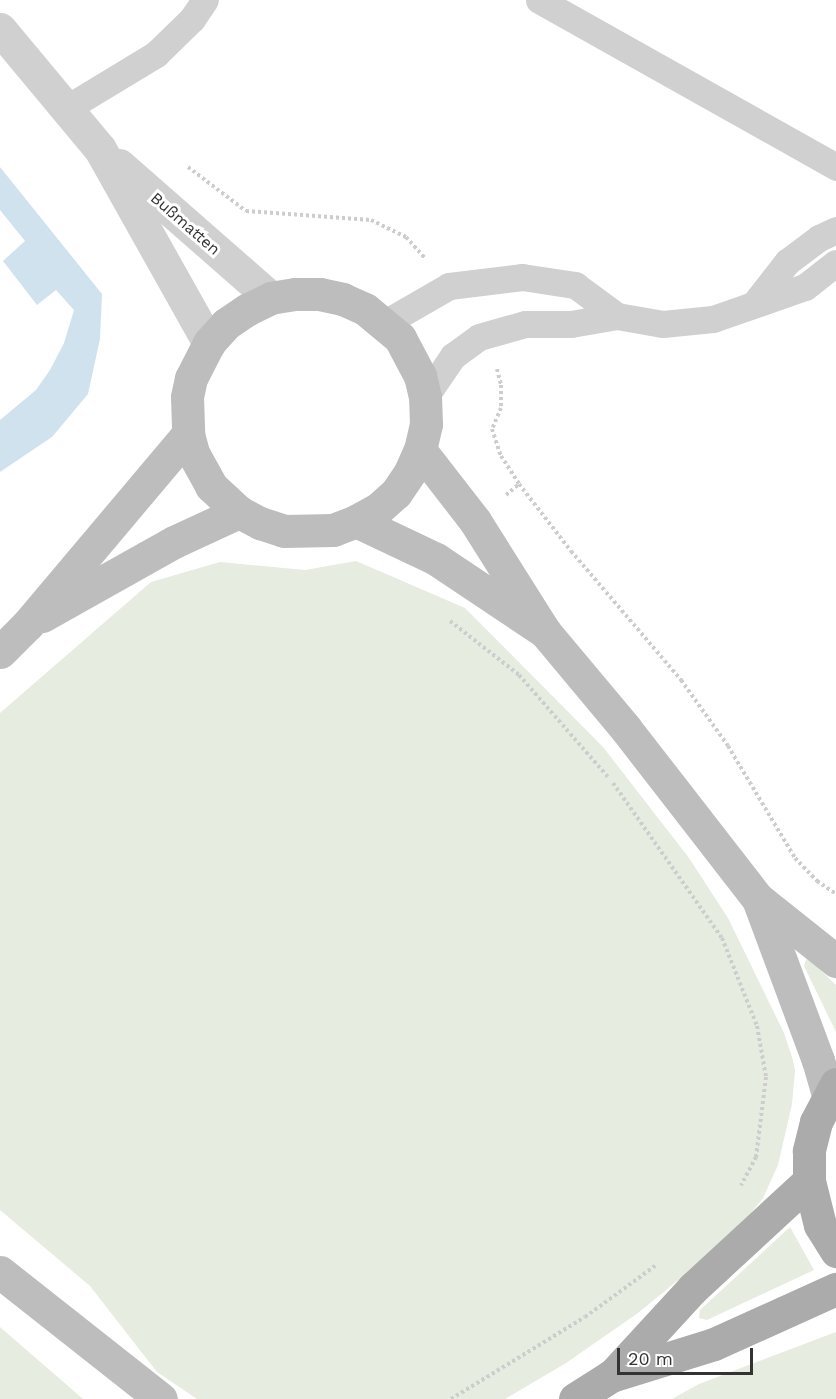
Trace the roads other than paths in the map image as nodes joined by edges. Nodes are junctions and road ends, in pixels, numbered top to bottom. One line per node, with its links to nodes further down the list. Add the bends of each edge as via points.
1 (205, 0): 4 (lane, via 192,19 156,54)
2 (539, 0): 6 (lane)
3 (0, 29): 4 (street, Bußmatten)
4 (67, 108): 5 (street, Bußmatten)
5 (100, 149): 9 (street, Bußmatten); 13 (street, Bußmatten)
6 (836, 167)
7 (836, 230): 10 (lane, via 819,237 787,262)
8 (836, 263): 10 (lane, via 805,287)
9 (271, 298): 12 (main road, via 320,294 343,299); 13 (main road, via 226,324)
10 (755, 303): 11 (lane, via 713,319 663,324)
11 (617, 315): 12 (lane, via 575,285 522,277 450,286); 14 (lane, via 571,324 525,324 478,337 453,356)
12 (385, 323): 14 (main road, via 412,356)
13 (209, 343): 15 (main road, via 191,378)
14 (425, 396): 16 (main road, via 426,424)
15 (188, 434): 17 (main road, via 193,453 211,486); 19 (main road)
16 (420, 450): 18 (main road, via 396,493); 20 (main road, via 475,521)
17 (238, 512): 18 (main road, via 284,531 333,530); 19 (main road, via 174,542)
18 (356, 521): 20 (main road, via 436,559)
19 (28, 624): 21 (main road)
20 (545, 632): 22 (main road)
21 (0, 652)
22 (758, 899): 23 (main road); 24 (main road)
23 (836, 962)
24 (832, 1089): 25 (main road, via 816,1122 809,1150)
25 (809, 1181): 26 (main road, via 820,1225); 29 (main road, via 693,1288)
26 (836, 1251)
27 (0, 1272): 30 (main road)
28 (836, 1289): 29 (main road, via 714,1344)
29 (611, 1376): 31 (main road)
30 (161, 1399)
31 (575, 1399)

